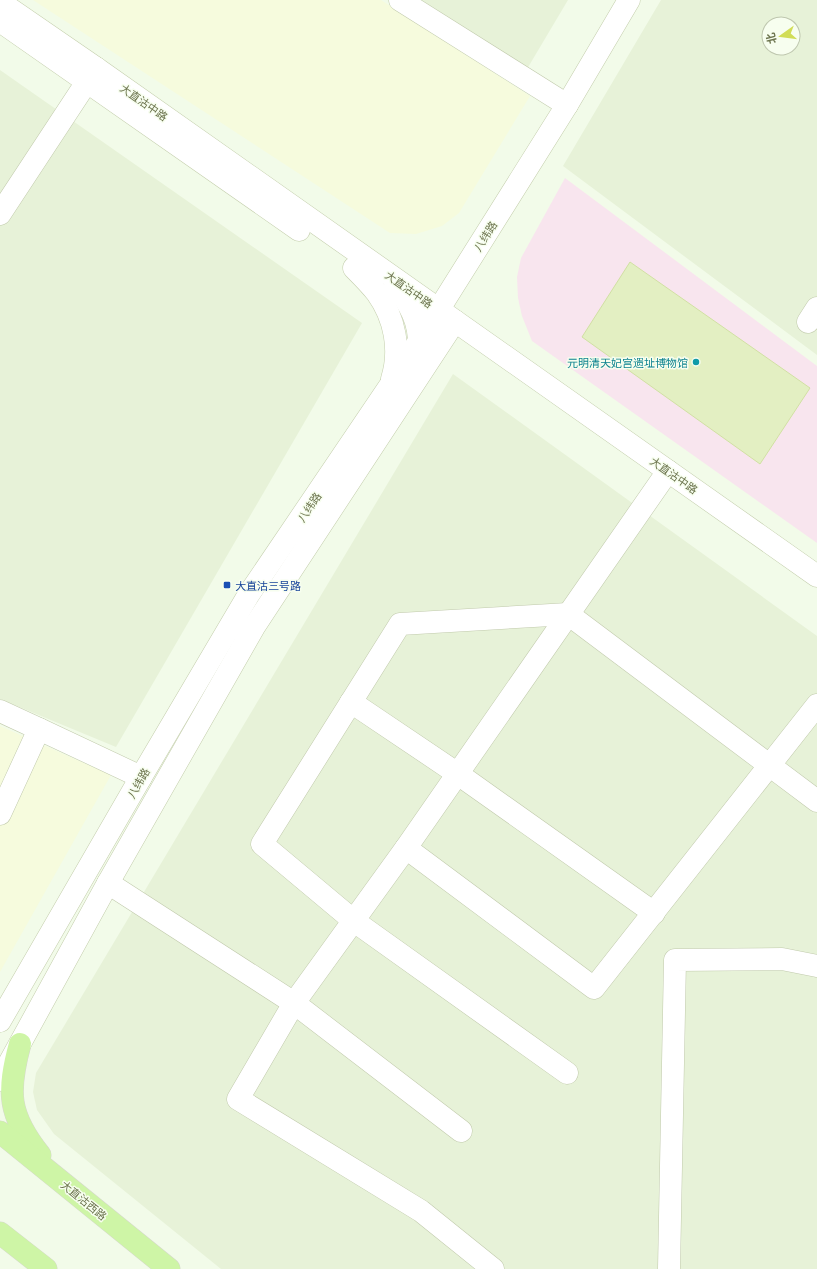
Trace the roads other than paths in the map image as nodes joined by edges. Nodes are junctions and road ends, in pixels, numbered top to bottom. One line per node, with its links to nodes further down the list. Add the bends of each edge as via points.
1 (400, 0): 6 (street)
2 (629, 0): 6 (street, 八纬路)
3 (0, 2): 5 (street, 大直沽中路)
4 (0, 21): 5 (street, 大直沽中路)
5 (92, 75): 7 (street); 8 (street, 大直沽中路)
6 (568, 105): 10 (street, 八纬路)
7 (0, 214)
8 (358, 262): 9 (street, via 393,284); 10 (street, 大直沽中路); 12 (street, via 385,306 394,328)
9 (411, 308): 10 (street, 大直沽中路); 11 (street)
10 (443, 321): 11 (street, 八纬路); 12 (street, 八纬路); 13 (street, 大直沽中路)
11 (419, 341): 12 (street, via 416,368)
12 (398, 392): 23 (street, 八纬路, via 250,594); 27 (street, 八纬路, via 254,627)
13 (664, 477): 14 (street, 大直沽中路); 15 (street, 大直沽中路); 16 (street)
14 (817, 576)
15 (817, 593)
16 (568, 614): 17 (street, via 400,624); 21 (street); 22 (street)
17 (351, 702): 22 (street); 29 (street, via 262,844)
18 (817, 705): 21 (street)
19 (0, 711): 20 (street)
20 (39, 729): 23 (street); 25 (street)
21 (769, 766): 24 (street); 28 (street)
22 (458, 774): 26 (street); 28 (street)
23 (141, 777): 32 (street, 八纬路)
24 (817, 801)
25 (0, 814)
26 (406, 848): 28 (street, via 594,988); 29 (street)
27 (108, 883): 31 (street); 33 (street, 八纬路)
28 (654, 913)
29 (354, 921): 31 (street); 34 (street)
30 (817, 966): 45 (street, via 782,959 675,960)
31 (294, 1004): 36 (street); 44 (street, via 238,1099 421,1211)
32 (0, 1021)
33 (20, 1044): 35 (street, 八纬路); 38 (main road, via 13,1069 12,1085 16,1116 28,1139)
34 (567, 1073)
35 (0, 1080)
36 (461, 1131)
37 (0, 1132): 38 (main road, 大直沽西路)
38 (68, 1187): 43 (main road, 大直沽西路)
39 (0, 1225): 41 (street)
40 (0, 1233): 41 (main road)
41 (19, 1247): 42 (main road)
42 (46, 1269)
43 (168, 1269)
44 (493, 1269)
45 (669, 1269)

